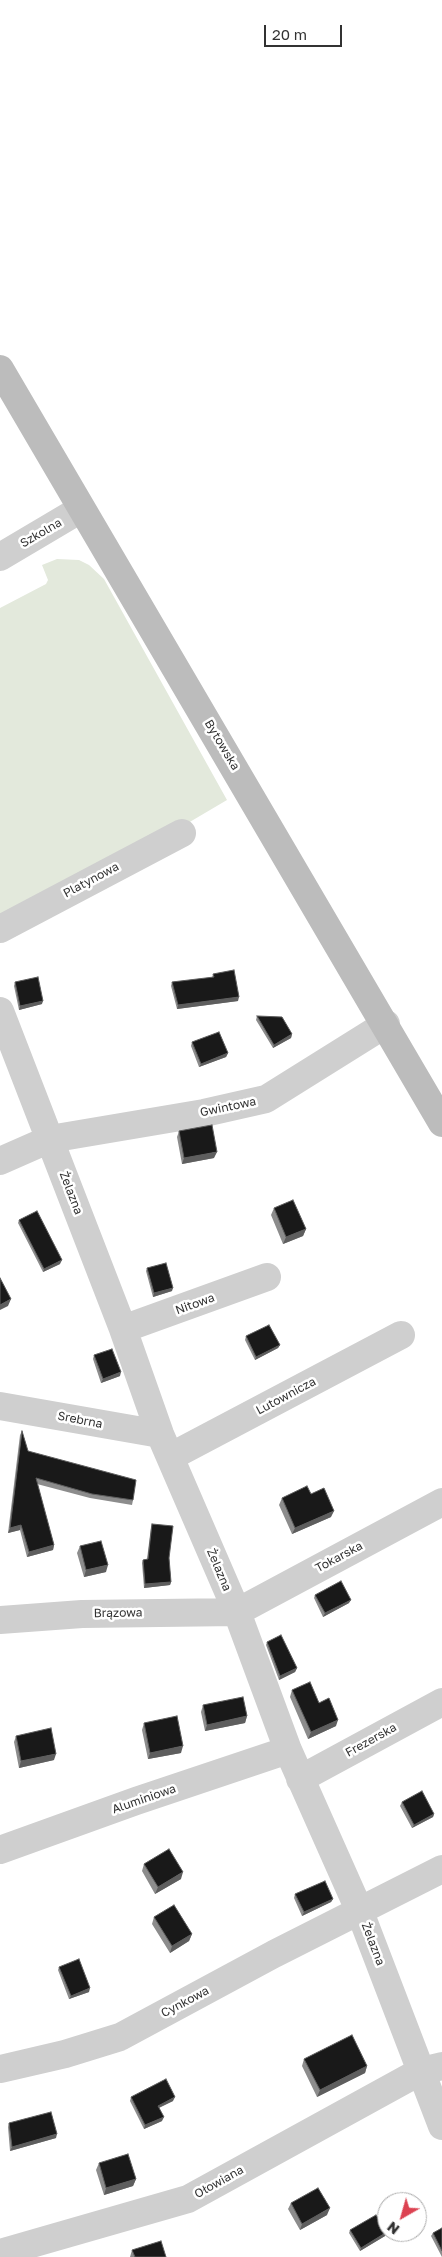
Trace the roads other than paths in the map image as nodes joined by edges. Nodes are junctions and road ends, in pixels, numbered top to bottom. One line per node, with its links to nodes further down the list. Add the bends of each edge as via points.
1 (0, 369): 2 (main road, Bytowska)
2 (82, 509): 3 (street, Szkolna); 7 (main road, Bytowska)
3 (0, 557)
4 (182, 833): 5 (street, Platynowa)
5 (0, 929)
6 (0, 1011): 9 (street, Żelazna)
7 (386, 1024): 8 (main road, Bytowska); 9 (street, Gwintowa, via 266,1098 204,1113)
8 (442, 1123)
9 (50, 1138): 10 (street, Gwintowa); 12 (street, Żelazna)
10 (0, 1161)
11 (267, 1277): 12 (street, Nitowa)
12 (123, 1329): 15 (street, Żelazna)
13 (401, 1336): 15 (street, Lutownicza)
14 (0, 1406): 15 (street, Srebrna)
15 (165, 1445): 17 (street, Żelazna)
16 (442, 1502): 17 (street, Tokarska)
17 (237, 1612): 18 (street, Brązowa, via 82,1614); 20 (street, Żelazna)
18 (0, 1620)
19 (442, 1702): 21 (street, Frezerska)
20 (288, 1750): 21 (street, Żelazna); 22 (street, Aluminiowa, via 136,1800)
21 (300, 1779): 24 (street, Żelazna)
22 (0, 1850)
23 (442, 1869): 24 (street, Cynkowa)
24 (360, 1912): 25 (street, Żelazna); 26 (street, Cynkowa, via 120,2037)
25 (432, 2068): 27 (street, Żelazna); 28 (street, Ołowiana, via 188,2199)
26 (0, 2069)
27 (442, 2126)
28 (0, 2253)

